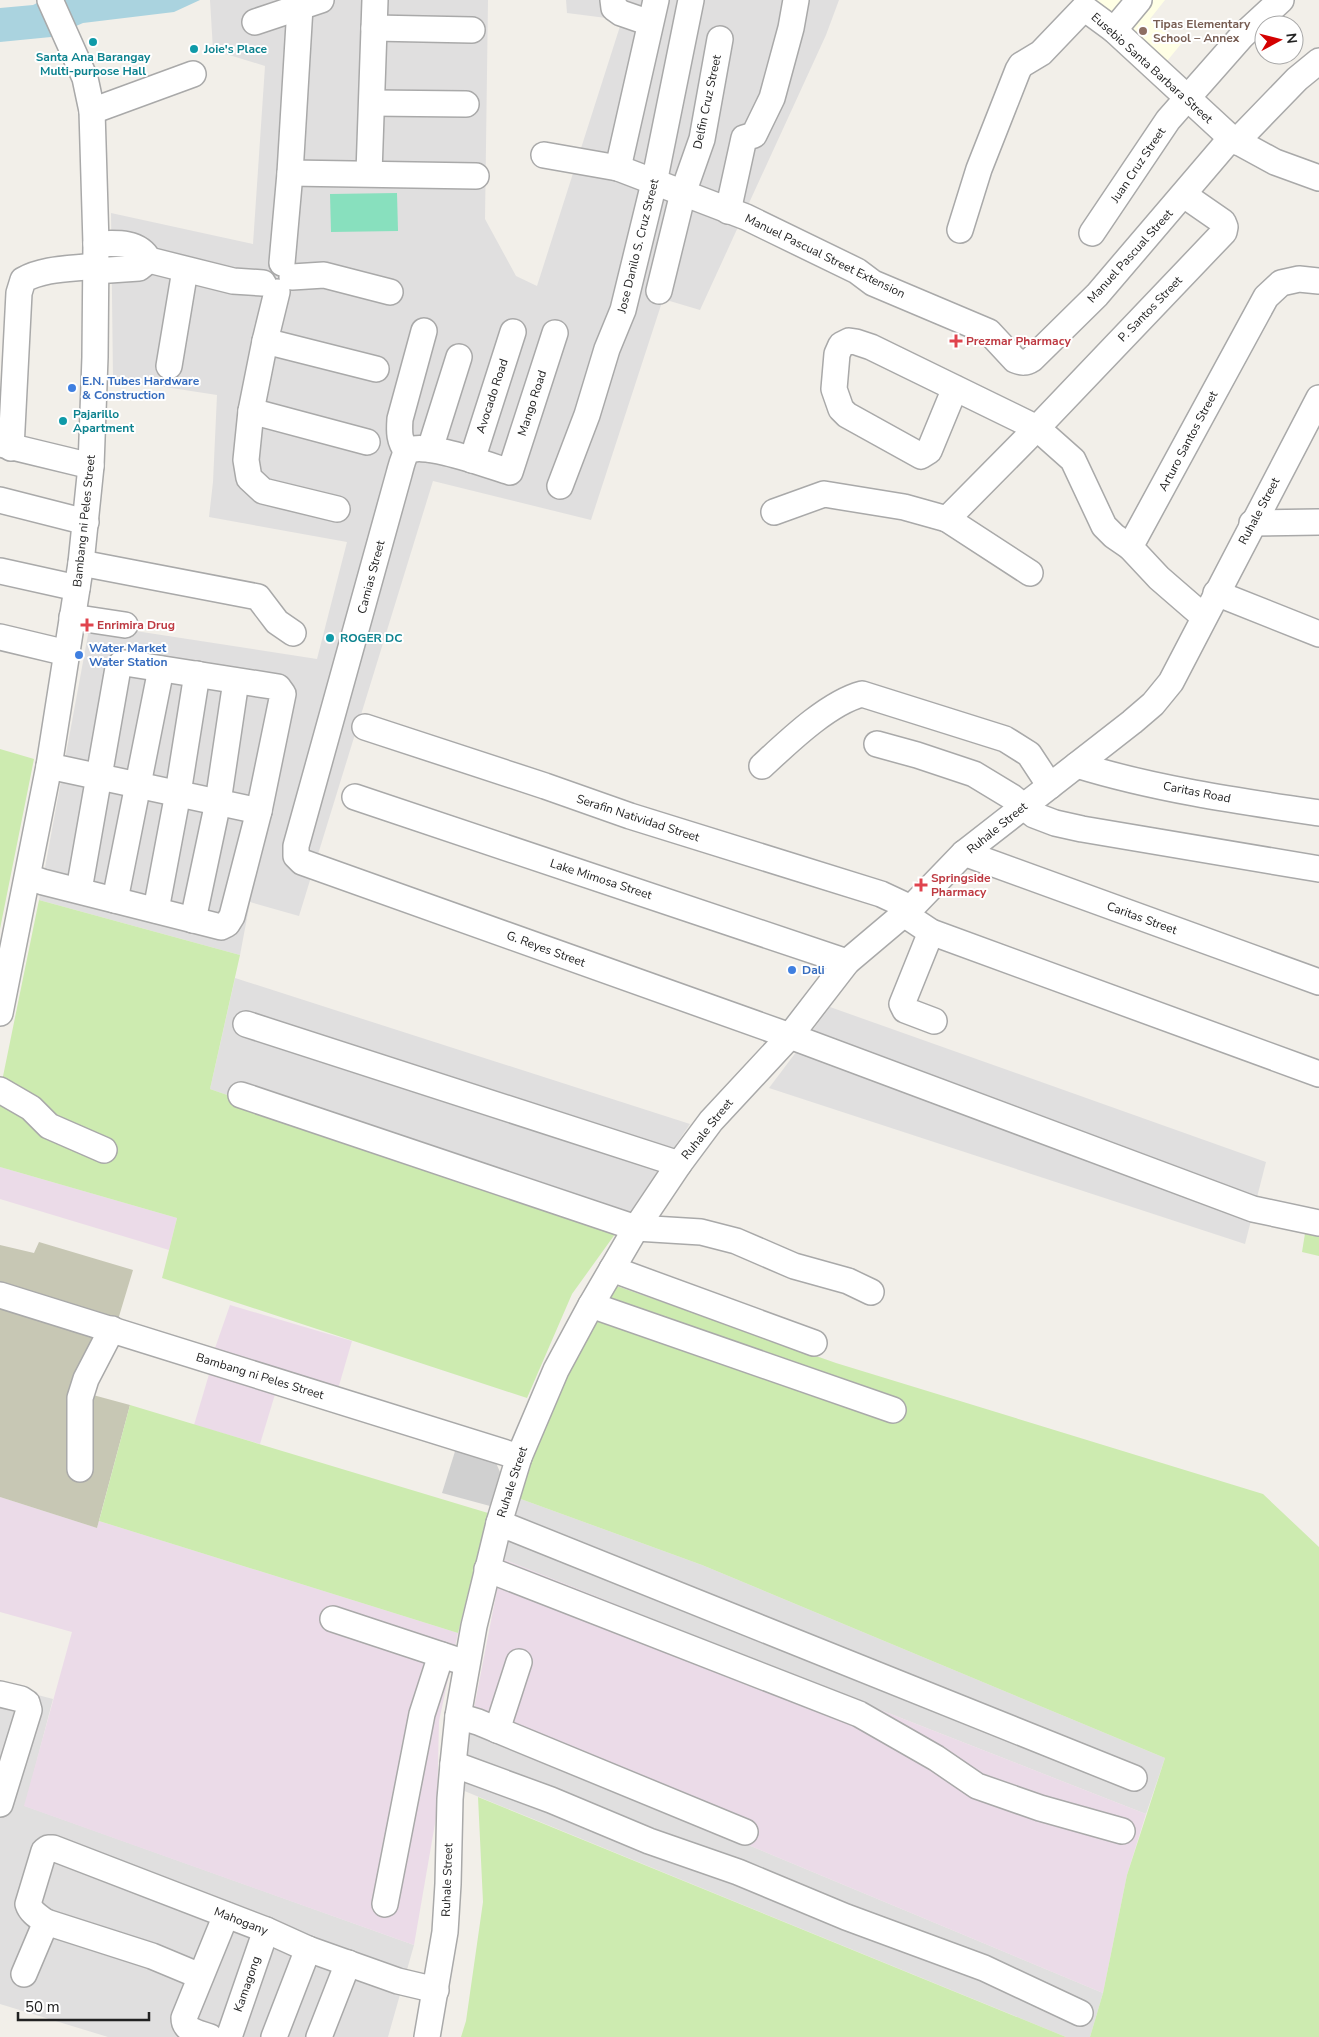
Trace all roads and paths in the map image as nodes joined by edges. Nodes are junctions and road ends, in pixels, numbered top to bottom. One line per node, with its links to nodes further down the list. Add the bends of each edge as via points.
1 (50, 0): 20 (street, Bambang ni Peles Street, via 85,78)
2 (375, 0): 11 (street)
3 (613, 0): 9 (street, via 614,8 621,13)
4 (691, 0): 28 (street, Jose Danilo S. Cruz Street)
5 (796, 0): 31 (street, via 772,98 754,135 744,138)
6 (1139, 0): 13 (street)
7 (1282, 0): 17 (street, Juan Cruz Street, via 1242,36)
8 (311, 3): 10 (street); 24 (street)
9 (653, 12): 23 (street)
10 (255, 22)
11 (374, 28): 12 (street); 18 (street)
12 (472, 30)
13 (1114, 30): 17 (street, Eusebio Santa Barbara Street); 32 (street, Eusebio Santa Barbara Street, via 1084,8 1037,57 1021,65 978,169)
14 (720, 39): 29 (street, Delfin Cruz Street, via 702,139)
15 (1319, 61): 21 (street, Manuel Pascual Street)
16 (193, 74): 20 (street)
17 (1187, 98): 21 (street, Eusebio Santa Barbara Street); 33 (street, Juan Cruz Street, via 1168,120)
18 (372, 103): 19 (street); 25 (street)
19 (466, 104)
20 (92, 110): 36 (street, Bambang ni Peles Street)
21 (1234, 140): 27 (street, Eusebio Santa Barbara Street, via 1275,162); 30 (street, Manuel Pascual Street)
22 (544, 154): 23 (street, Manuel Pascual Street Extension)
23 (618, 168): 28 (street, Manuel Pascual Street Extension)
24 (290, 173): 25 (street); 39 (street)
25 (369, 173): 26 (street)
26 (476, 176)
27 (1319, 178)
28 (654, 183): 29 (street, Manuel Pascual Street Extension); 60 (street, Jose Danilo S. Cruz Street, via 623,310)
29 (683, 193): 31 (street, Manuel Pascual Street Extension); 41 (street, Delfin Cruz Street)
30 (1184, 195): 48 (street, Manuel Pascual Street, via 1097,295 1032,359); 54 (street, P. Santos Street, via 1223,222 1224,232)
31 (728, 211): 48 (street, Manuel Pascual Street Extension, via 848,267 874,283 976,325 989,332 1015,360)
32 (960, 230)
33 (1092, 233)
34 (121, 244): 35 (street, via 137,247); 36 (street); 37 (street)
35 (149, 260): 37 (street, via 139,268); 38 (street)
36 (96, 261): 37 (street); 56 (street, via 35,274 23,280 19,293); 59 (street, Bambang ni Peles Street)
37 (120, 268)
38 (185, 270): 39 (street, via 233,281); 49 (street)
39 (279, 279): 42 (street, via 324,276); 46 (street)
40 (1319, 281): 68 (street, Arturo Santos Street, via 1299,279 1281,283 1266,297)
41 (660, 291)
42 (390, 292)
43 (424, 331): 57 (street, via 399,432 402,444)
44 (513, 332): 58 (street, Avocado Road)
45 (554, 333): 58 (street, Mango Road, via 510,472)
46 (265, 341): 50 (street); 53 (street)
47 (459, 357): 57 (street, Camias Street)
48 (1021, 362)
49 (169, 366)
50 (376, 369)
51 (955, 388): 51 (street, via 930,451 921,456 841,409 834,389 837,354 841,345 856,342); 54 (street)
52 (1319, 398): 67 (street, Ruhale Street)
53 (251, 411): 55 (street); 62 (street, via 246,460 249,478 263,491)
54 (1037, 428): 64 (street, P. Santos Street); 68 (street, via 1074,460 1104,526)
55 (367, 442)
56 (5, 446): 59 (street)
57 (419, 450): 58 (street); 99 (street, Camias Street, via 399,474 296,846 296,856)
58 (472, 460)
59 (91, 466): 65 (street, Bambang ni Peles Street)
60 (560, 486)
61 (0, 500): 65 (street)
62 (337, 509)
63 (774, 512): 64 (street, via 824,494 904,507)
64 (946, 519): 71 (street)
65 (86, 522): 69 (street, Bambang ni Peles Street)
66 (1319, 522): 67 (street)
67 (1252, 523): 73 (street, Ruhale Street)
68 (1130, 547): 75 (street, via 1158,578)
69 (81, 562): 72 (street, Bambang ni Peles Street); 77 (street, via 258,597 277,622)
70 (0, 571): 72 (street)
71 (1030, 573)
72 (77, 588): 74 (street, Bambang ni Peles Street)
73 (1216, 593): 75 (street, Ruhale Street); 78 (street)
74 (72, 617): 76 (street); 80 (street, Bambang ni Peles Street)
75 (1204, 617): 86 (street, Ruhale Street, via 1171,682 1153,704)
76 (126, 626)
77 (294, 633)
78 (1319, 634)
79 (0, 637): 80 (street)
80 (67, 652): 87 (street, Bambang ni Peles Street)
81 (162, 669): 82 (street); 89 (street, via 125,663 118,668); 90 (street)
82 (197, 674): 83 (street); 92 (street)
83 (236, 681): 94 (street); 96 (street, via 278,688 283,694)
84 (365, 727): 105 (street, Serafin Natividad Street, via 630,816 881,894)
85 (877, 744): 95 (street, via 974,774)
86 (1077, 765): 91 (street, Ruhale Street); 97 (street, Caritas Road, via 1110,775)
87 (49, 766): 89 (street); 101 (street, Bambang ni Peles Street)
88 (762, 766): 91 (street, via 792,738 838,704 862,694 1005,739 1029,754)
89 (100, 777): 90 (street); 102 (street)
90 (139, 785): 92 (street); 103 (street)
91 (1050, 786): 95 (street, Ruhale Street)
92 (178, 793): 94 (street); 104 (street)
93 (355, 797): 109 (street, Lake Mimosa Street)
94 (218, 802): 96 (street); 106 (street)
95 (1022, 806): 98 (street, Ruhale Street); 100 (street, via 1041,818 1082,829)
96 (259, 810): 106 (street, via 232,916 227,924 220,927)
97 (1319, 813)
98 (964, 853): 105 (street, Ruhale Street); 110 (street, Caritas Street)
99 (302, 862): 114 (street, G. Reyes Street)
100 (1319, 869)
101 (28, 877): 102 (street); 107 (street, Bambang ni Peles Street)
102 (79, 890): 103 (street)
103 (115, 900): 104 (street)
104 (156, 910): 106 (street)
105 (907, 911): 108 (street, Serafin Natividad Street); 109 (street, Ruhale Street)
106 (193, 920)
107 (8, 930): 111 (street, Bambang ni Peles Street)
108 (931, 932): 112 (street, via 902,1004 905,1010); 115 (street, Serafin Natividad Street)
109 (847, 962): 114 (street, Ruhale Street)
110 (1319, 982)
111 (0, 1013)
112 (934, 1021)
113 (246, 1024): 119 (street)
114 (790, 1036): 119 (street, Ruhale Street, via 711,1121); 120 (street, G. Reyes Street, via 1254,1209)
115 (1319, 1074)
116 (0, 1090): 118 (street, via 31,1108 49,1126)
117 (241, 1095): 121 (street)
118 (104, 1150)
119 (679, 1164): 121 (street, Ruhale Street)
120 (1319, 1223)
121 (636, 1228): 122 (street, Ruhale Street); 123 (street, via 701,1232 736,1241 794,1266 848,1281)
122 (612, 1269): 125 (street, Ruhale Street); 127 (street)
123 (871, 1292)
124 (0, 1295): 126 (street, Bambang ni Peles Street)
125 (591, 1305): 128 (street); 129 (street, Ruhale Street, via 556,1370)
126 (112, 1329): 129 (street, Bambang ni Peles Street); 130 (street, via 86,1379 80,1398)
127 (814, 1344)
128 (893, 1410)
129 (520, 1457): 131 (street, Ruhale Street)
130 (80, 1469)
131 (499, 1523): 132 (street, Ruhale Street); 141 (street)
132 (487, 1569): 135 (street, Ruhale Street); 143 (street, via 859,1714 936,1758 977,1786)
133 (333, 1619): 134 (street)
134 (441, 1655): 135 (street); 145 (street, via 422,1714)
135 (467, 1662): 138 (street, Ruhale Street)
136 (519, 1662): 139 (street)
137 (0, 1694): 142 (street, via 21,1699 29,1710)
138 (458, 1716): 139 (street); 140 (street, Ruhale Street)
139 (496, 1730): 144 (street)
140 (453, 1764): 153 (street, Ruhale Street, via 445,1932); 154 (street, via 984,1968)
141 (1134, 1778)
142 (0, 1804)
143 (1122, 1831)
144 (745, 1832)
145 (385, 1904)
146 (226, 1915): 147 (street, Mahogany, via 48,1848 28,1904 30,1910); 148 (street, Mahogany); 152 (street)
147 (46, 1922): 151 (street); 152 (street, via 152,1956)
148 (266, 1930): 149 (street, Mahogany); 156 (street, Kamagong)
149 (308, 1949): 150 (street, Mahogany); 157 (street)
150 (348, 1964): 153 (street, Mahogany); 158 (street)
151 (24, 1974)
152 (200, 1976): 155 (street, via 184,2022 188,2029)
153 (436, 1990): 159 (street, Ruhale Street)
154 (1080, 2013)
155 (210, 2037)
156 (229, 2037)
157 (274, 2037)
158 (319, 2037)
159 (427, 2037)

